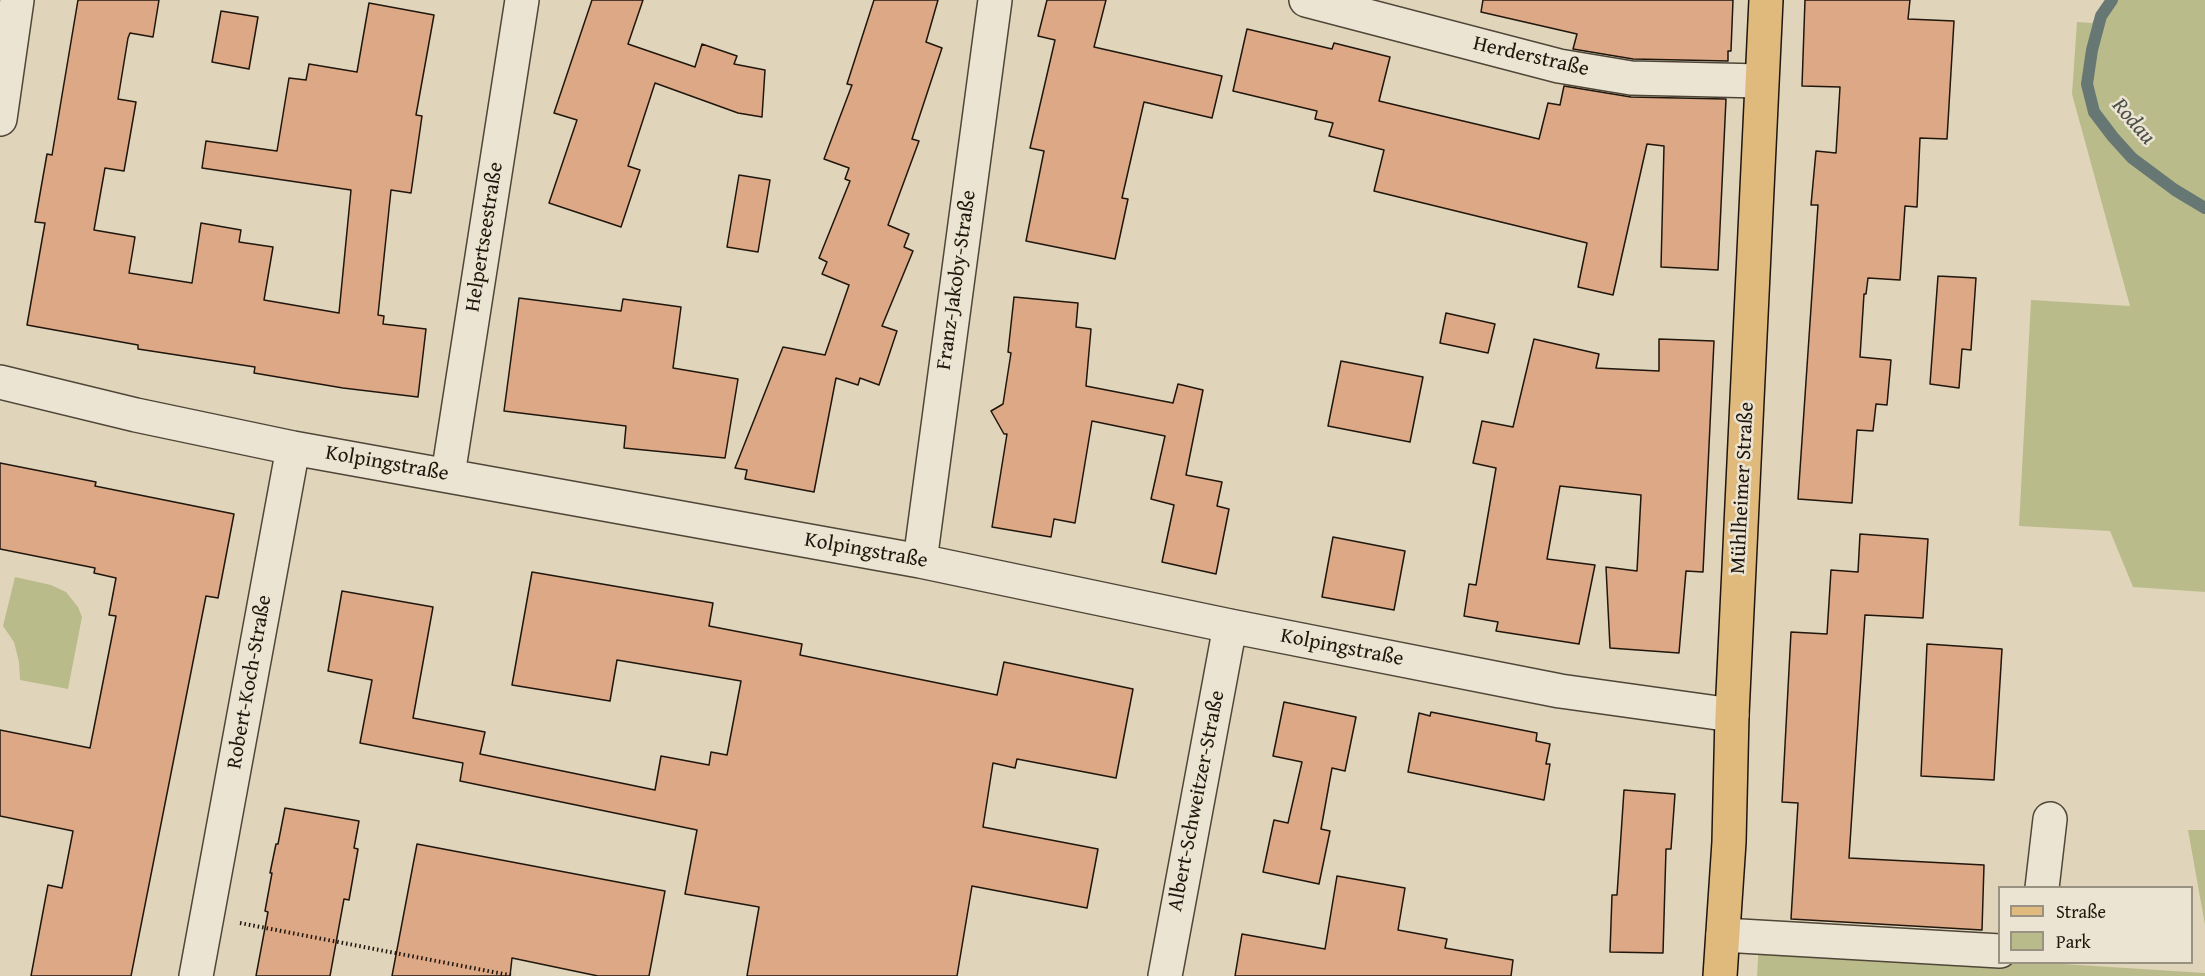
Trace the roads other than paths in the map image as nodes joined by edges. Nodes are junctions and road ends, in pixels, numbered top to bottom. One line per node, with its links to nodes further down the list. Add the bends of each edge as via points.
1 (17, 0): 7 (street)
2 (522, 0): 10 (street, Helpertseestraße)
3 (995, 0): 11 (street, Franz-Jakoby-Straße)
4 (1306, 0): 6 (street, Herderstraße, via 1559,66 1630,78)
5 (1766, 0): 6 (main road, Mühlheimer Straße)
6 (1761, 81): 13 (main road, Mühlheimer Straße)
7 (0, 119)
8 (0, 382): 9 (street, Kolpingstraße)
9 (293, 448): 10 (street, Kolpingstraße); 18 (street, Robert-Koch-Straße)
10 (448, 475): 11 (street, Kolpingstraße)
11 (920, 561): 12 (street, Kolpingstraße)
12 (1230, 626): 13 (street, Kolpingstraße, via 1560,691); 19 (street, Albert-Schweitzer-Straße)
13 (1732, 716): 16 (main road, Mühlheimer Straße)
14 (2050, 819): 15 (street)
15 (2042, 886)
16 (1723, 935): 17 (street); 20 (main road, Mühlheimer Straße)
17 (1998, 951)
18 (196, 976)
19 (1165, 976)
20 (1720, 976)

